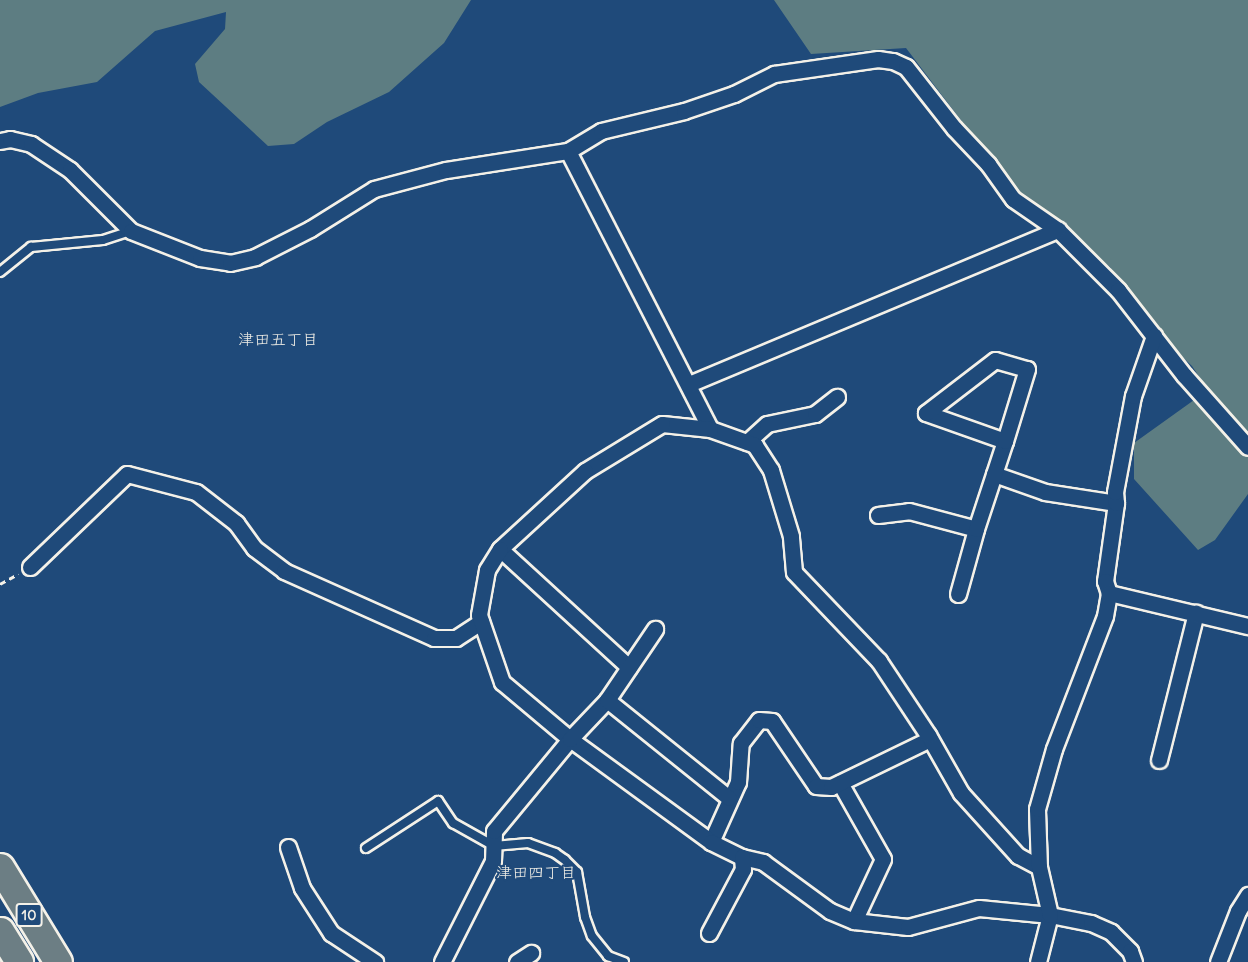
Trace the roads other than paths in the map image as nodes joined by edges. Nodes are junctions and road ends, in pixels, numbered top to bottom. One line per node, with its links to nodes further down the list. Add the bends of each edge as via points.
1 (0, 141): 4 (street, via 30,144 70,170)
2 (568, 151): 3 (street, via 601,132 684,111 734,94 774,74 878,59 892,61 906,67 988,164 1012,200); 4 (street, via 446,170 374,189 301,234 255,257 230,263 200,258); 7 (street)
3 (1058, 230): 6 (street, via 1119,290); 7 (street)
4 (131, 231): 5 (lane, via 104,240 31,247)
5 (0, 272)
6 (1154, 336): 12 (street); 14 (street, via 1133,396)
7 (689, 384): 9 (street)
8 (837, 397): 11 (street, via 815,414 767,424)
9 (711, 429): 11 (street); 17 (street, via 662,424 585,471)
10 (1005, 441): 10 (street, via 965,427 926,413 996,360 1027,369); 13 (street)
11 (747, 442): 28 (street, via 755,445 771,470 791,536 794,572 879,661)
12 (1248, 447)
13 (994, 474): 14 (street, via 1045,492); 16 (street)
14 (1116, 502): 19 (street, via 1105,581)
15 (878, 515): 16 (street, via 909,511)
16 (976, 529): 20 (street)
17 (500, 549): 22 (street, via 487,570); 25 (street)
18 (30, 567): 22 (street, via 127,474 196,492 236,523 254,548 284,571 435,638 456,638)
19 (1109, 593): 21 (street); 38 (street, via 1105,616 1054,749 1037,809)
20 (958, 594)
21 (1196, 613): 23 (street); 29 (street)
22 (481, 622): 27 (street, via 501,682)
23 (1248, 626)
24 (654, 629): 25 (street)
25 (629, 667): 26 (street)
26 (607, 700): 27 (street); 31 (street)
27 (570, 739): 32 (street); 33 (street, via 494,831)
28 (930, 739): 30 (street); 38 (street, via 961,793 1018,856)
29 (1159, 760)
30 (840, 783): 31 (street, via 816,786 772,721 759,720 741,743 738,782); 41 (street, via 883,859)
31 (729, 798): 32 (street)
32 (711, 842): 36 (street)
33 (494, 846): 35 (lane, via 453,823 438,801); 48 (street, via 493,861); 50 (lane, via 528,843 565,860 578,872 592,936 608,956)
34 (288, 847): 47 (street, via 302,888 331,933)
35 (366, 848)
36 (741, 857): 41 (street, via 763,862 830,911); 43 (street, via 743,869)
37 (0, 867): 46 (highway, 10)
38 (1039, 867): 40 (street)
39 (1248, 895): 53 (street)
40 (1050, 915): 41 (street, via 979,908 908,927); 51 (street); 52 (street, via 1091,923 1111,932 1130,951)
41 (854, 921)
42 (0, 931): 45 (highway, 10)
43 (709, 933)
44 (531, 953): 49 (street)
45 (19, 962)
46 (58, 962)
47 (375, 962)
48 (442, 962)
49 (517, 962)
50 (624, 962)
51 (1038, 962)
52 (1134, 962)
53 (1218, 962)

